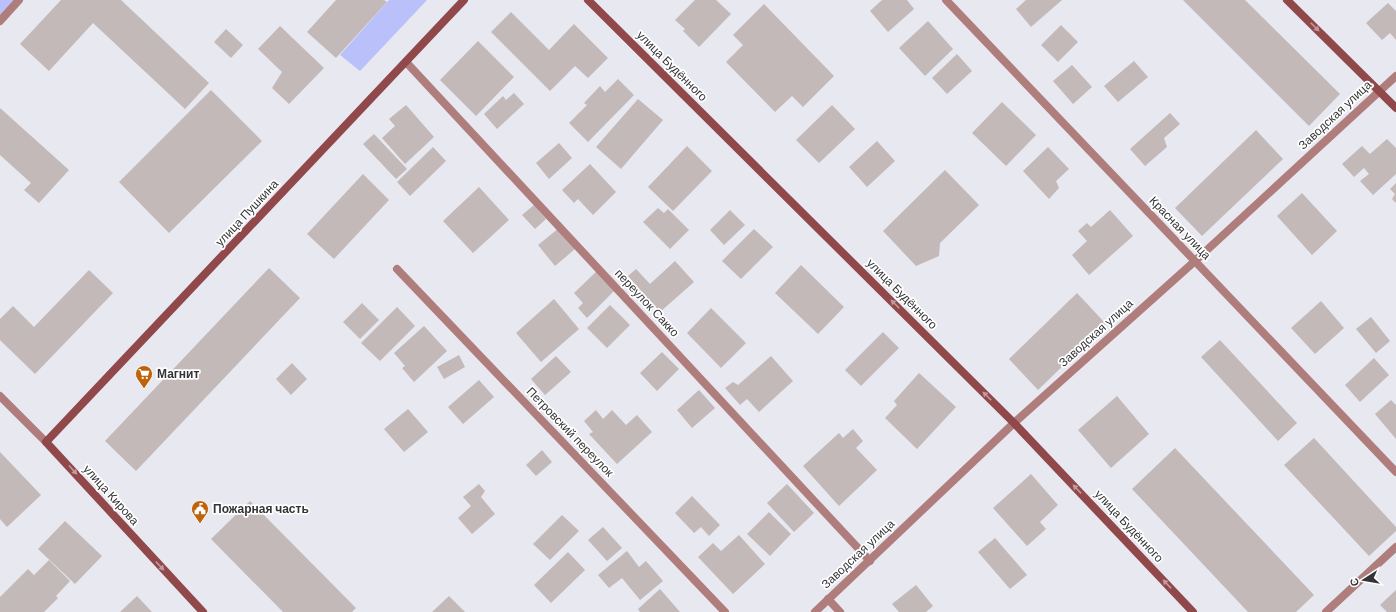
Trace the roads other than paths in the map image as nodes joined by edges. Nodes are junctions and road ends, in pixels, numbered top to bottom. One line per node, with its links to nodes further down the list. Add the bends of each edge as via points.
1 (19, 0): 6 (street)
2 (464, 0): 7 (street, улица Пушкина)
3 (588, 0): 14 (street, улица Будённого, one-way to 3)
4 (946, 0): 11 (street, Красная улица)
5 (1287, 0): 9 (street, one-way to 9)
6 (0, 21)
7 (406, 62): 15 (street, улица Пушкина); 18 (street, переулок Сакко)
8 (1396, 76): 9 (street, Заводская улица)
9 (1379, 92): 10 (street); 11 (street, Заводская улица)
10 (1396, 108)
11 (1195, 261): 14 (street, Заводская улица); 16 (street, Красная улица)
12 (397, 269): 21 (street, Петровский переулок)
13 (0, 396): 15 (street, улица Кирова)
14 (1014, 423): 18 (street, Заводская улица); 24 (street, улица Будённого, one-way to 14)
15 (46, 442): 20 (street, улица Кирова, one-way to 20)
16 (1396, 472)
17 (1396, 547): 25 (street)
18 (870, 561): 19 (street, Заводская улица)
19 (828, 599): 22 (street, Заводская улица); 23 (street)
20 (203, 612)
21 (725, 612)
22 (815, 612)
23 (840, 612)
24 (1193, 612)
25 (1326, 612)

